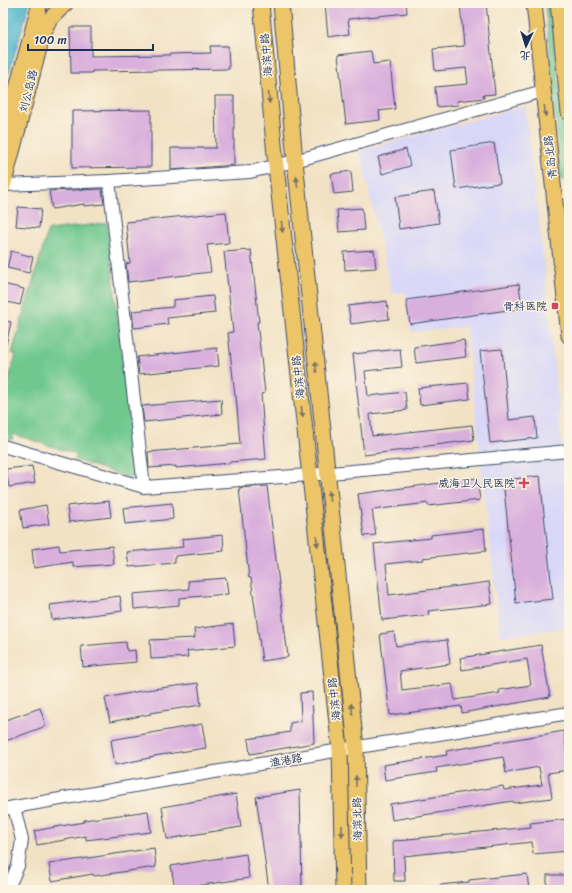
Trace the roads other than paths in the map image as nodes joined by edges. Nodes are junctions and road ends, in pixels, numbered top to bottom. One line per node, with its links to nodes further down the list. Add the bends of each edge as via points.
1 (40, 3): 11 (main road, 刘公岛路)
2 (51, 3): 8 (main road)
3 (66, 3): 8 (main road, 刘公岛路, via 50,18)
4 (281, 3): 12 (main road, 海滨中路)
5 (534, 3): 9 (main road, 青岛北路)
6 (558, 3): 10 (main road)
7 (260, 4): 13 (main road, 海滨中路, one-way to 13)
8 (43, 33): 15 (main road, 刘公岛路)
9 (543, 91): 12 (street); 16 (main road, 青岛北路, one-way to 16)
10 (569, 113)
11 (3, 140)
12 (295, 161): 13 (street); 19 (main road, 海滨中路, one-way to 12)
13 (276, 166): 14 (street, via 250,172); 20 (main road, 海滨中路, one-way to 20)
14 (109, 181): 15 (street); 21 (street)
15 (3, 186)
16 (569, 336)
17 (3, 446): 21 (street)
18 (569, 451): 19 (street)
19 (327, 473): 20 (street); 23 (main road, 海滨中路, one-way to 19)
20 (309, 475): 21 (street); 24 (main road, 海滨中路, one-way to 24)
21 (144, 487)
22 (569, 713): 23 (street, 渔港路)
23 (356, 748): 24 (street, 渔港路); 28 (main road, 海滨北路, one-way to 23)
24 (340, 750): 25 (street, 渔港路); 27 (main road, 海滨北路, one-way to 27)
25 (9, 808): 26 (street, via 22,840 18,866)
26 (7, 890)
27 (343, 890)
28 (358, 890)

